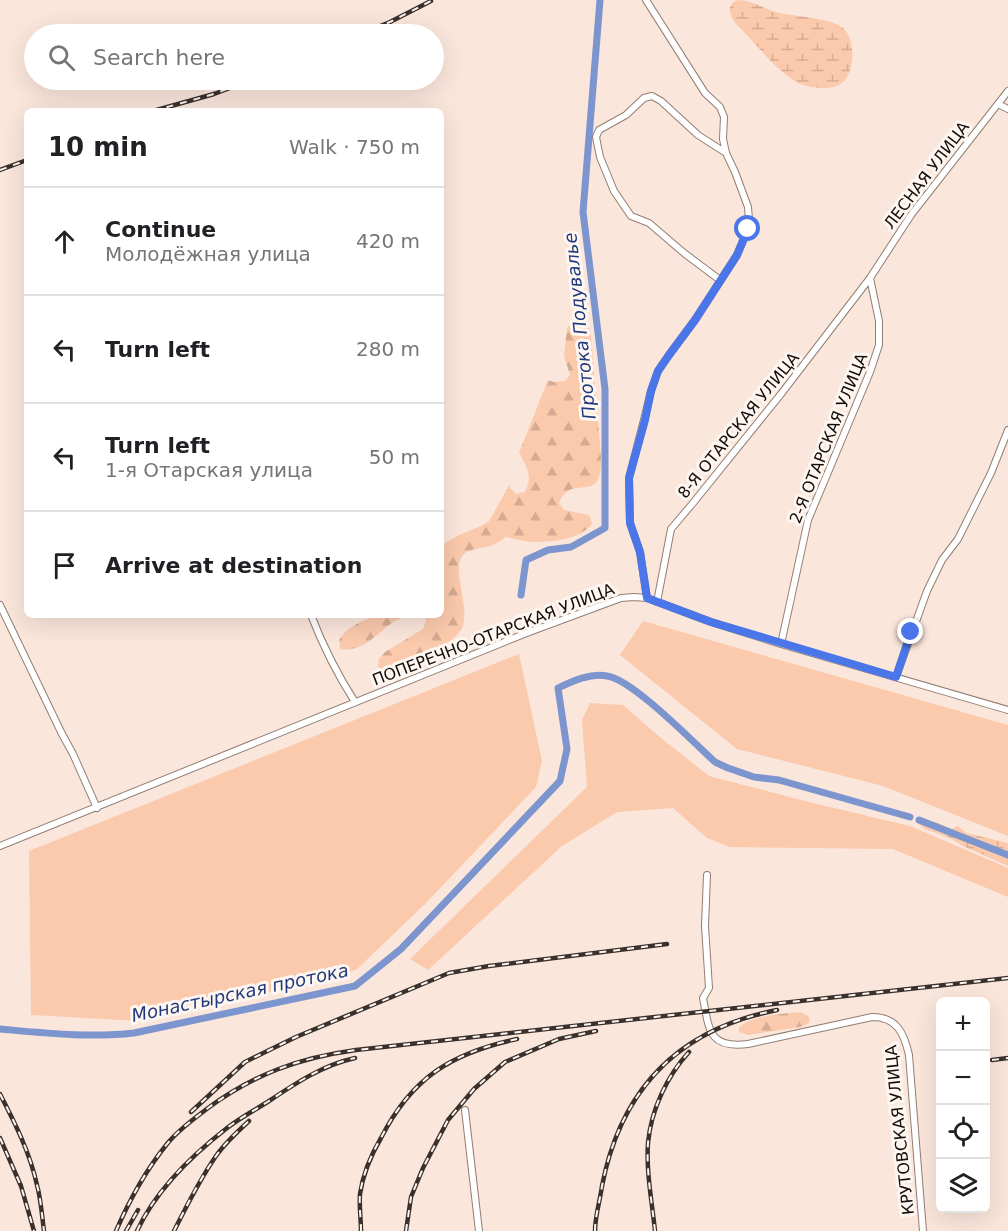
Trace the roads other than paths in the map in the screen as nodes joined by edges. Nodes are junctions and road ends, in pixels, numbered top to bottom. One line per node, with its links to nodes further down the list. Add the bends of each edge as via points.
1 (646, 0): 5 (street, via 705,93 720,107)
2 (1008, 91): 3 (street, ЛЕСНАЯ УЛИЦА)
3 (998, 104): 4 (street); 6 (street, ЛЕСНАЯ УЛИЦА, via 911,215)
4 (1008, 109)
5 (726, 153): 7 (street, via 749,220 737,255); 7 (street, via 652,96 599,130 596,137 614,191 631,216 649,223)
6 (870, 278): 10 (street, 8-Я ОТАРСКАЯ УЛИЦА, via 671,529); 13 (street, 2-Я ОТАРСКАЯ УЛИЦА, via 879,321 879,345 808,520)
7 (720, 280): 9 (street, via 658,371 629,478 630,523 640,552)
8 (1008, 430): 14 (street, via 958,539 927,591)
9 (647, 598): 10 (street, ПОПЕРЕЧНО-ОТАРСКАЯ УЛИЦА); 15 (street, ПОПЕРЕЧНО-ОТАРСКАЯ УЛИЦА, via 621,598)
10 (657, 602): 13 (street, ПОПЕРЕЧНО-ОТАРСКАЯ УЛИЦА)
11 (0, 605): 17 (street)
12 (312, 618): 15 (street)
13 (781, 644): 14 (street, ПОПЕРЕЧНО-ОТАРСКАЯ УЛИЦА)
14 (896, 677): 16 (street, ПОПЕРЕЧНО-ОТАРСКАЯ УЛИЦА)
15 (355, 702): 17 (street, ПОПЕРЕЧНО-ОТАРСКАЯ УЛИЦА)
16 (1008, 710)
17 (97, 808): 18 (street, ПОПЕРЕЧНО-ОТАРСКАЯ УЛИЦА)
18 (0, 846)
19 (707, 875): 22 (street, КРУТОВСКАЯ УЛИЦА, via 709,988 703,998 708,1026 719,1042 738,1046 872,1017 894,1023 902,1033 909,1055)
20 (465, 1110): 21 (street)
21 (479, 1231)
22 (923, 1231)

